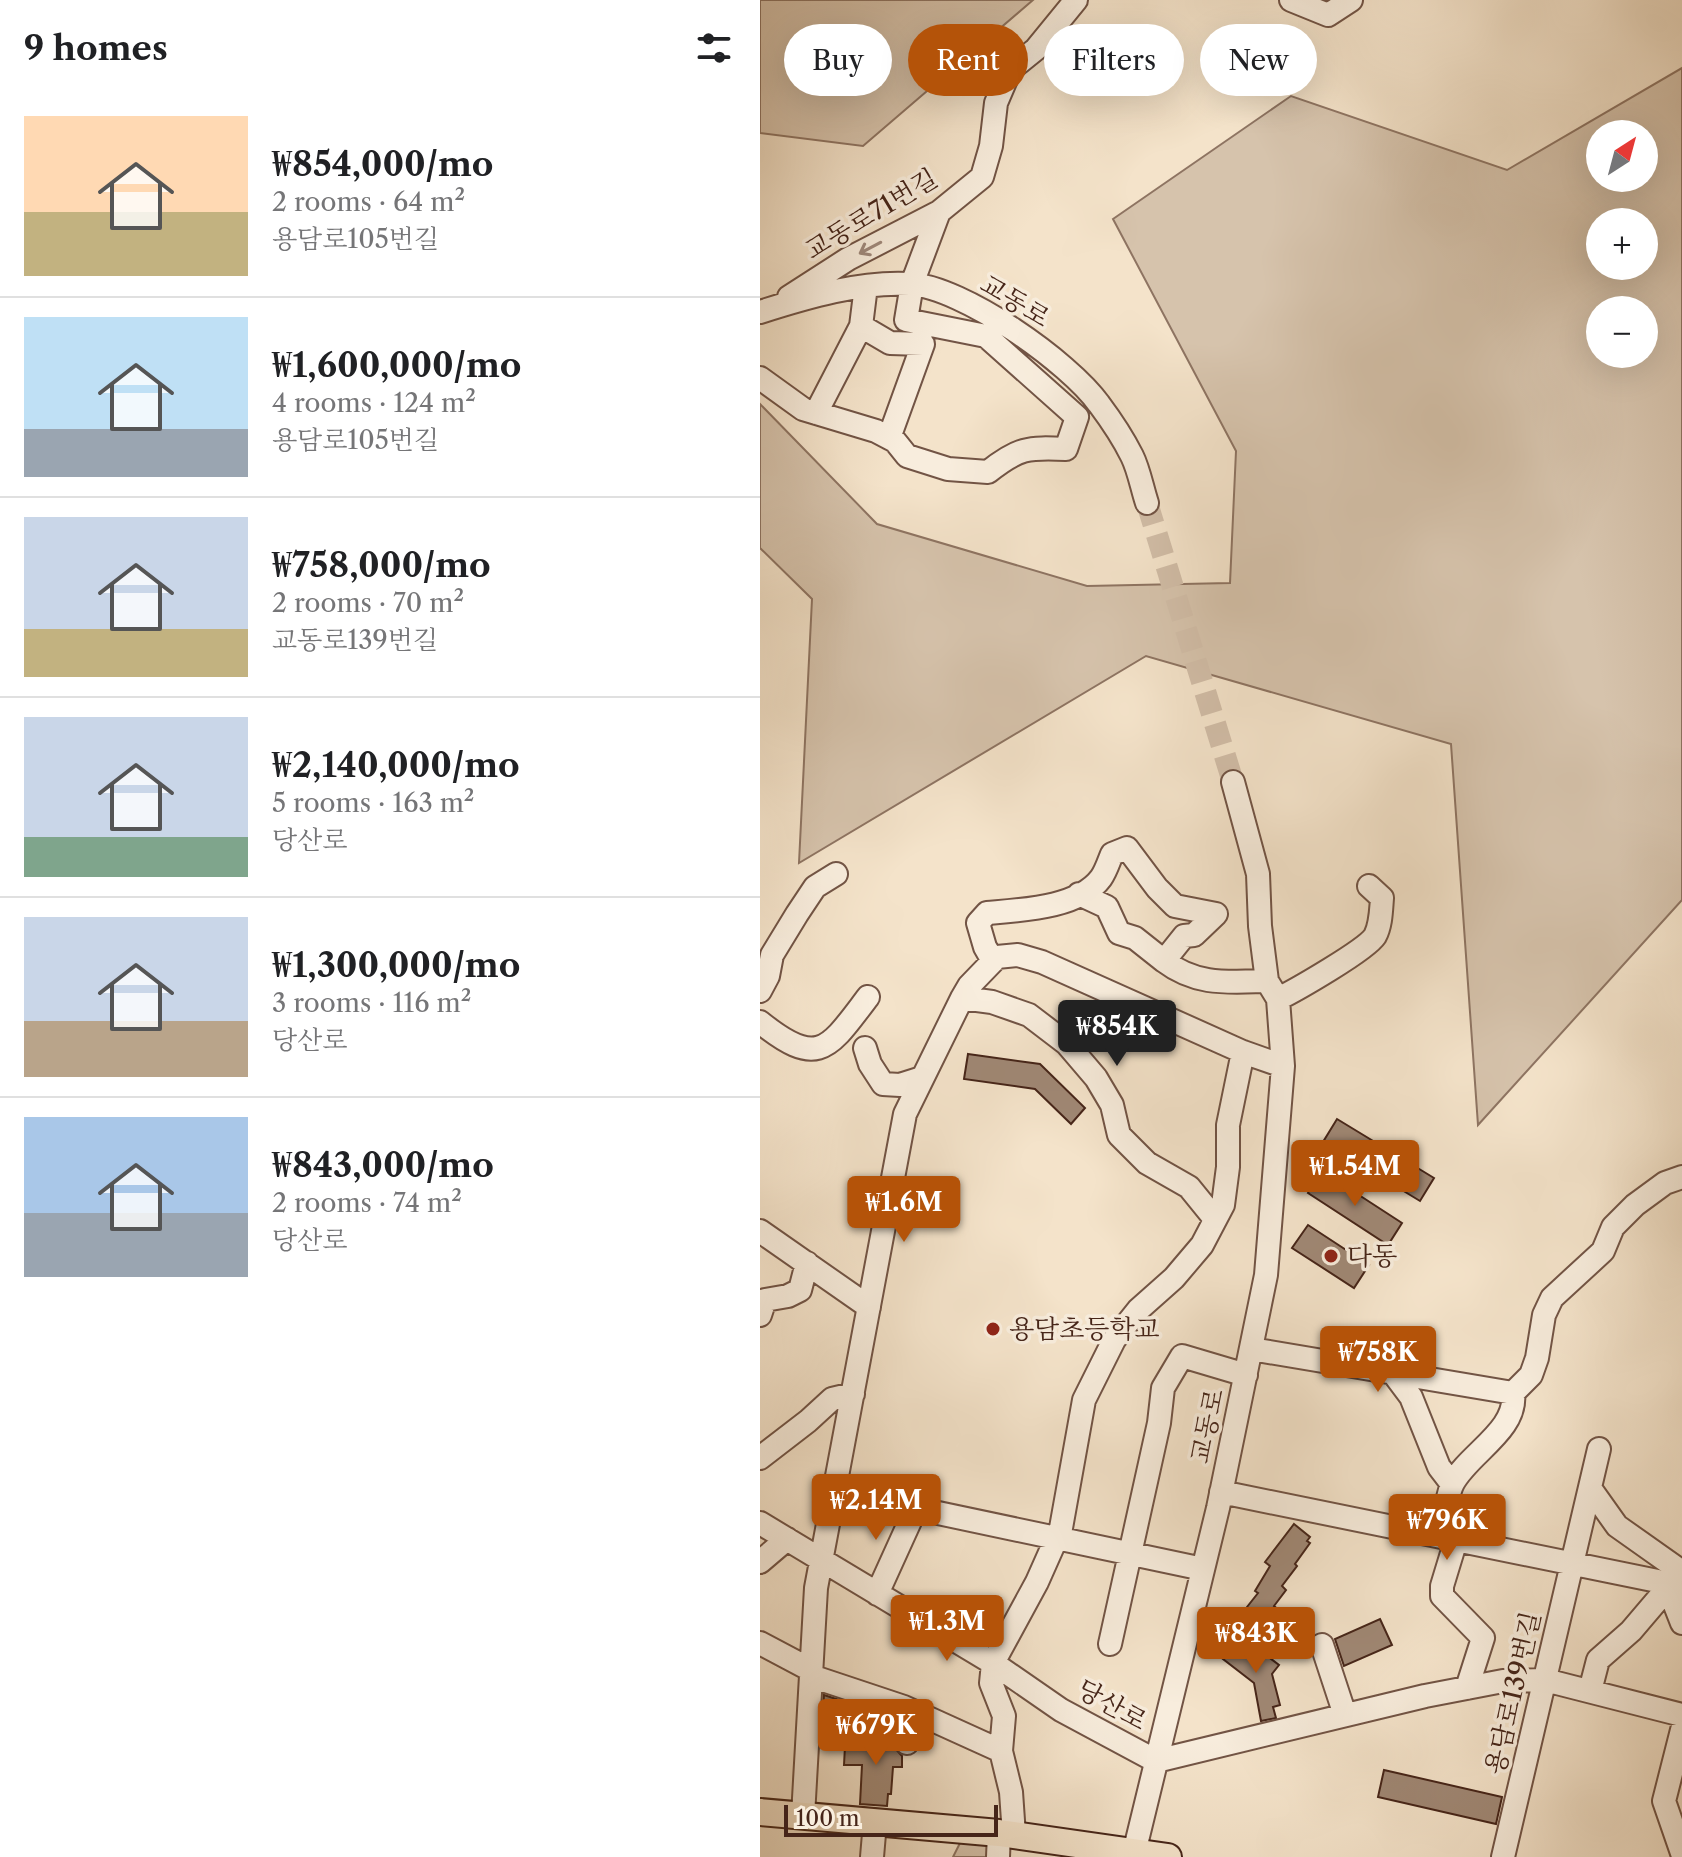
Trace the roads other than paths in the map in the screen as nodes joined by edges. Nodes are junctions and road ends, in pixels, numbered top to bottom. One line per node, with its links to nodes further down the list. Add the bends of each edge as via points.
1 (1076, 0): 4 (street, 교동로71번길, via 1036,49 1010,70 996,103 982,177)
2 (1291, 0): 3 (street, via 1328,15)
3 (1351, 0)
4 (939, 212): 5 (street); 7 (street, 교동로71번길, one-way to 7)
5 (912, 284): 6 (street, 교동로); 9 (street, via 906,320); 13 (street, 교동로, via 980,310 1047,353 1098,401 1132,457)
6 (866, 286): 7 (street, 교동로); 8 (street)
7 (765, 307)
8 (861, 326): 9 (street, via 890,343); 11 (street)
9 (927, 334): 12 (street); 12 (street, via 986,336 1077,417 1066,449 1012,453 988,472 948,469 907,456)
10 (760, 378): 11 (street)
11 (816, 413): 12 (street)
12 (889, 438)
13 (1147, 503)
14 (1233, 782): 20 (street, 교동로, via 1258,874 1260,926)
15 (836, 874): 21 (street, via 815,887 797,914 772,955)
16 (1369, 886): 20 (street, via 1382,898 1374,938 1311,981)
17 (1079, 894): 18 (street, via 1049,907 987,913 978,923); 19 (street, via 1107,907 1119,933 1135,938); 19 (street, via 1100,879 1112,854 1127,848 1175,906 1216,914 1194,935 1184,936)
18 (993, 961): 23 (street); 26 (street, via 1018,955 1042,962)
19 (1164, 961): 20 (street, via 1181,974)
20 (1273, 990): 27 (street, 교동로)
21 (760, 991)
22 (868, 997): 24 (street, via 830,1045 810,1050 791,1045)
23 (962, 998): 28 (street); 30 (street, via 1029,1015 1067,1044 1112,1105 1119,1135 1147,1163 1189,1187)
24 (760, 1022)
25 (865, 1048): 28 (street, via 883,1084)
26 (1243, 1052): 27 (street); 30 (street, via 1228,1125 1223,1205)
27 (1283, 1066): 35 (street, 교동로, via 1266,1275)
28 (922, 1078): 34 (street, via 905,1114)
29 (1682, 1177): 38 (street, via 1635,1205 1613,1227 1603,1251 1552,1298 1531,1375)
30 (1215, 1219): 49 (street, via 1202,1245 1114,1340 1084,1400)
31 (760, 1231): 32 (street)
32 (807, 1263): 33 (street, via 800,1290); 34 (street)
33 (762, 1304)
34 (869, 1307): 39 (street)
35 (1251, 1349): 36 (street); 37 (street, 교동로)
36 (1393, 1373): 38 (street); 42 (street, via 1411,1397 1439,1467)
37 (1246, 1375): 45 (street, 교동로); 51 (street, via 1182,1356 1163,1388)
38 (1513, 1393): 42 (street, via 1508,1418)
39 (853, 1394): 41 (street, via 832,1399); 44 (street)
40 (1599, 1449): 43 (street, 용담로139번길)
41 (760, 1458)
42 (1452, 1484): 50 (street)
43 (1590, 1488): 54 (street, 용담로139번길); 56 (street, via 1617,1526)
44 (834, 1491): 46 (street); 52 (street)
45 (1221, 1492): 50 (street); 55 (street, 교동로)
46 (916, 1508): 49 (street); 57 (street)
47 (760, 1523): 48 (street, 당산로)
48 (787, 1539): 52 (street, 당산로); 53 (street)
49 (1056, 1539): 51 (street); 62 (street)
50 (1450, 1539): 54 (street); 65 (street, via 1442,1596 1483,1638)
51 (1129, 1554): 55 (street); 60 (street)
52 (821, 1560): 57 (street, 당산로); 63 (street)
53 (760, 1562)
54 (1572, 1565): 56 (street); 64 (street, 용담로139번길)
55 (1203, 1569): 73 (street, 교동로)
56 (1678, 1584): 58 (street); 66 (street, via 1598,1660)
57 (877, 1594): 62 (street, 당산로)
58 (1682, 1623)
59 (760, 1643): 63 (street)
60 (1110, 1644)
61 (1322, 1645): 68 (street)
62 (993, 1663): 72 (street, via 991,1683 1004,1716); 73 (street, 당산로, via 1061,1710)
63 (811, 1673): 67 (street); 75 (street)
64 (1545, 1680): 65 (street, 당산로); 66 (street, 당산로); 82 (street, 용담로139번길)
65 (1467, 1688): 68 (street, 당산로)
66 (1590, 1691): 69 (street, 당산로)
67 (912, 1711): 71 (street); 72 (street)
68 (1345, 1715): 73 (street, 당산로)
69 (1682, 1715)
70 (1682, 1730): 78 (street, via 1664,1801)
71 (907, 1743)
72 (1001, 1751): 77 (street, via 1011,1792)
73 (1156, 1761): 79 (street, 교동로)
74 (760, 1812): 75 (main road)
75 (803, 1816): 76 (main road)
76 (875, 1822): 77 (main road); 80 (street)
77 (1004, 1842): 79 (main road)
78 (1682, 1853)
79 (1133, 1855): 81 (main road)
80 (872, 1857)
81 (1168, 1857)
82 (1503, 1857)

